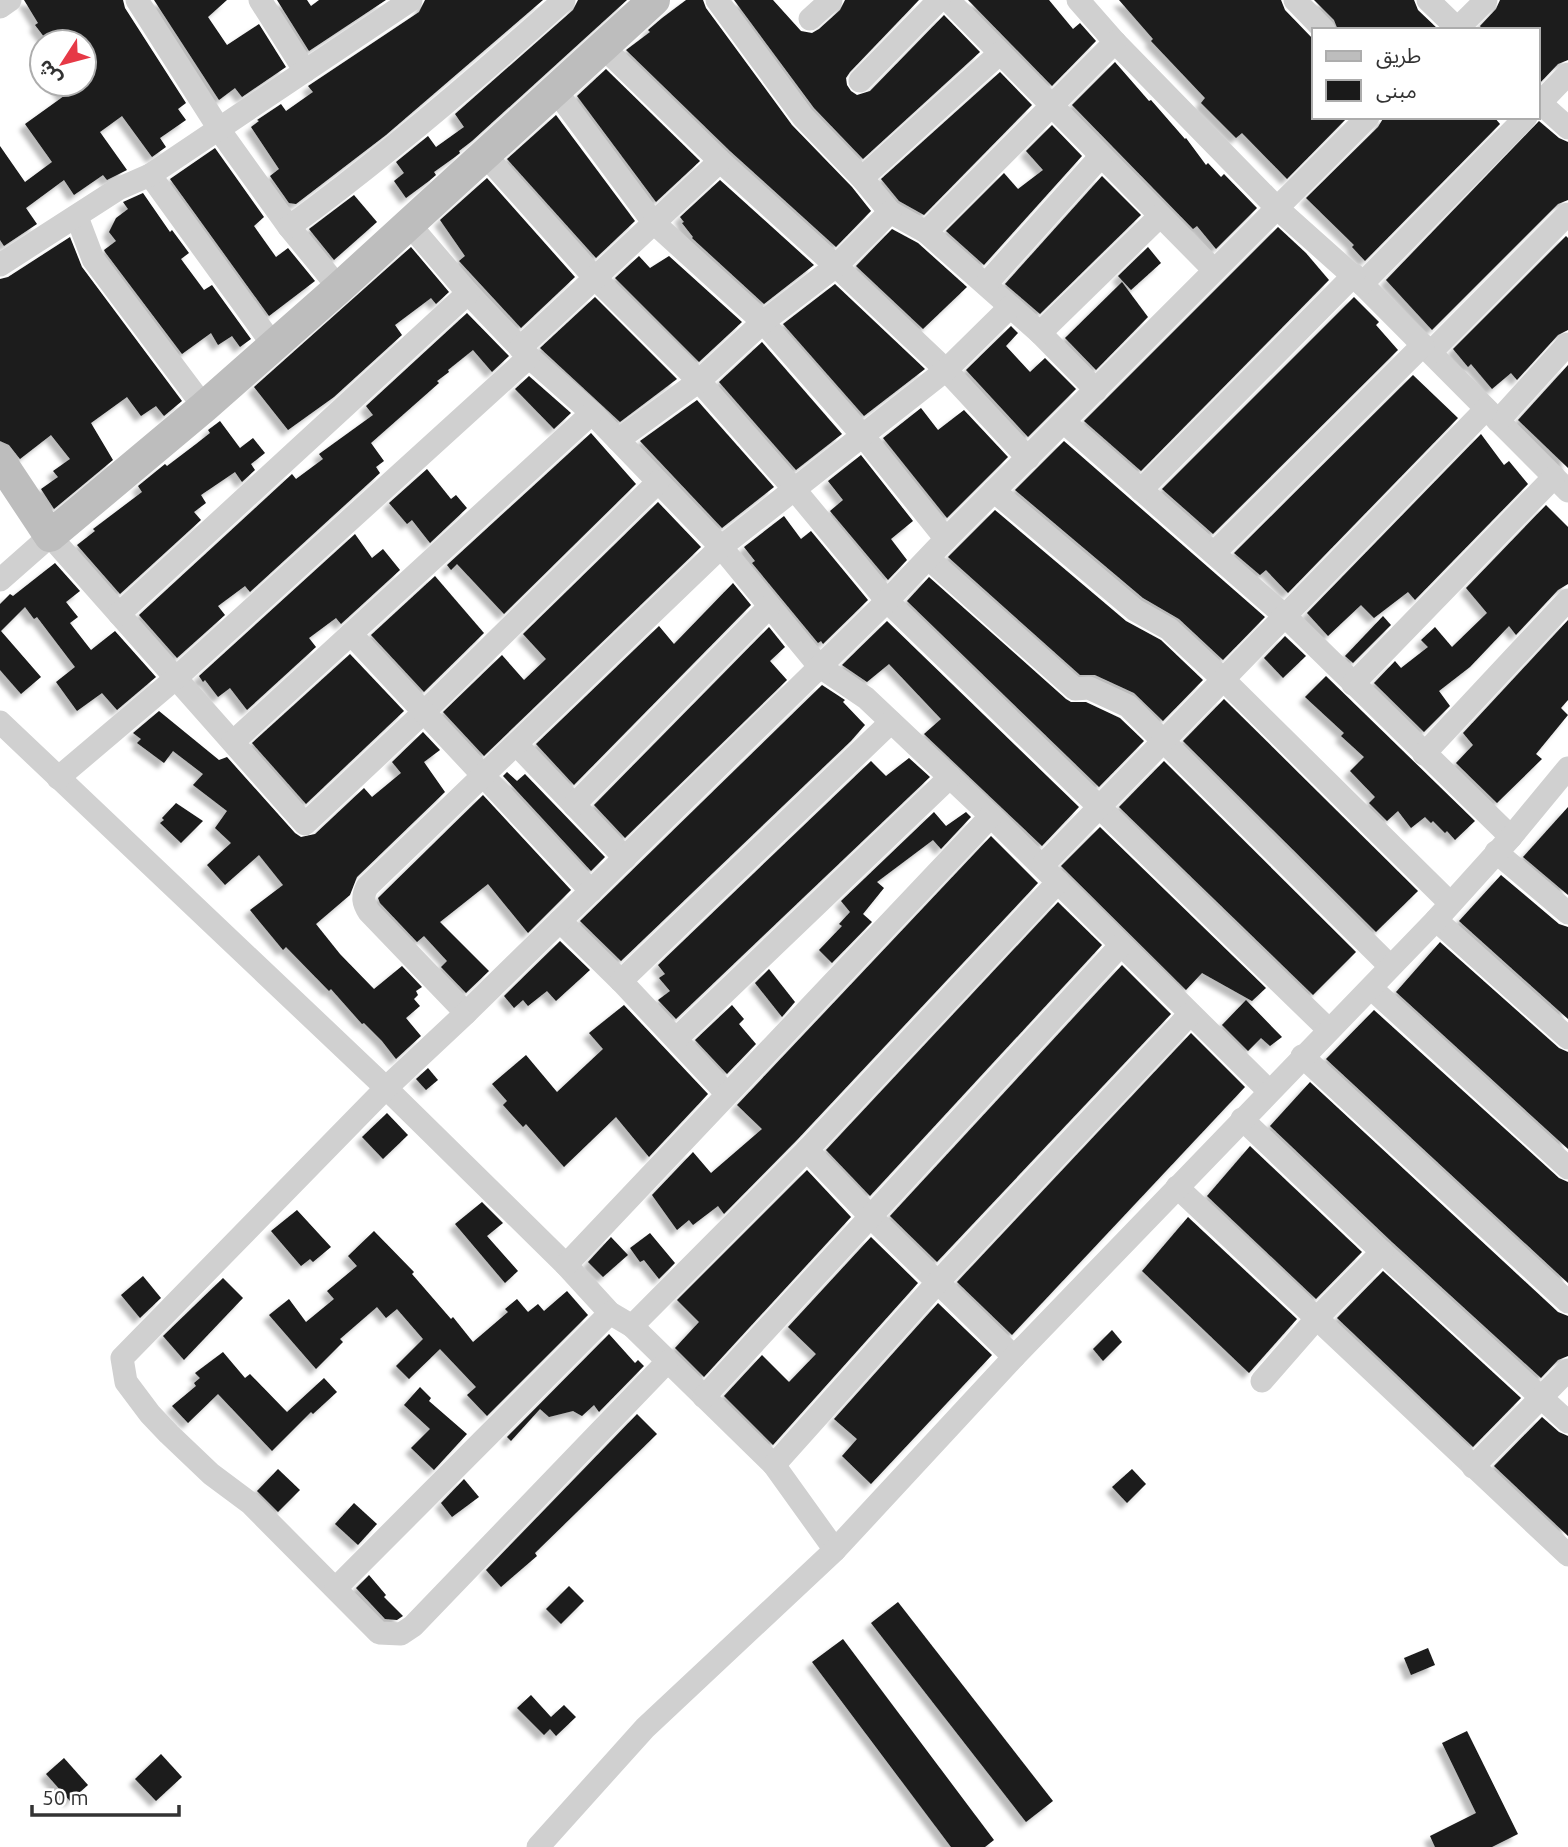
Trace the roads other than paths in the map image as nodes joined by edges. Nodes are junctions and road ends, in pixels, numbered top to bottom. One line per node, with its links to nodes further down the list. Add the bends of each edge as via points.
1 (10, 0): 15 (street)
2 (137, 0): 32 (street)
3 (260, 0): 23 (street)
4 (411, 0): 23 (street)
5 (564, 0): 46 (street, via 459,93)
6 (654, 0): 21 (street)
7 (717, 0): 38 (street, via 803,117)
8 (831, 0): 16 (street)
9 (939, 0): 25 (street)
10 (948, 0): 22 (street)
11 (1078, 0): 20 (street)
12 (1295, 0): 17 (street)
13 (1428, 0): 18 (street)
14 (1486, 0): 19 (street)
15 (0, 7)
16 (810, 19)
17 (1322, 28)
18 (1457, 28)
19 (1459, 28)
20 (1115, 42): 28 (street); 39 (street)
21 (604, 48): 26 (street); 36 (street)
22 (1000, 53): 28 (street); 38 (street)
23 (305, 71): 32 (street)
24 (1568, 74): 27 (street)
25 (860, 81)
26 (556, 91): 34 (street); 44 (street)
27 (1540, 102)
28 (1053, 106): 35 (street); 47 (street)
29 (1540, 109): 33 (street)
30 (1366, 119): 39 (street)
31 (1523, 119): 52 (street)
32 (218, 127): 37 (street); 46 (street)
33 (1568, 128)
34 (484, 154): 45 (street); 51 (street)
35 (1101, 156): 42 (street); 53 (street)
36 (720, 161): 44 (street); 49 (street)
37 (150, 175): 43 (street, via 118,189); 60 (street)
38 (862, 178): 40 (street)
39 (1278, 208): 50 (street); 52 (street)
40 (890, 212): 47 (street); 49 (street)
41 (1568, 214): 61 (street)
42 (1160, 216): 50 (street); 58 (street)
43 (77, 217): 48 (street); 66 (street, via 93,259)
44 (653, 222): 51 (street); 57 (street)
45 (409, 223): 54 (street); 55 (street)
46 (289, 227): 54 (street)
47 (926, 232): 53 (street)
48 (0, 265)
49 (836, 266): 57 (street); 63 (street)
50 (1214, 270): 65 (street)
51 (595, 278): 62 (street); 64 (street)
52 (1358, 279): 61 (street); 77 (street)
53 (986, 284): 56 (street)
54 (339, 288): 60 (street)
55 (468, 293): 62 (street); 88 (street)
56 (1010, 307): 58 (street); 63 (street)
57 (763, 322): 64 (street); 70 (street)
58 (1040, 332): 65 (street)
59 (1568, 344): 68 (street)
60 (273, 345): 66 (street)
61 (1427, 348): 68 (street); 82 (street)
62 (525, 353): 67 (street); 92 (street)
63 (946, 370): 70 (street); 72 (street)
64 (699, 381): 71 (street); 76 (street)
65 (1096, 390): 69 (street)
66 (204, 407): 79 (street)
67 (592, 412): 71 (street); 90 (street)
68 (1492, 415): 75 (street); 89 (street)
69 (1064, 422): 72 (street); 77 (street)
70 (864, 436): 76 (street); 80 (street)
71 (618, 440): 74 (street)
72 (1028, 458): 78 (street)
73 (0, 461): 79 (street)
74 (658, 482): 81 (street); 95 (street)
75 (1563, 482): 94 (street)
76 (795, 490): 81 (street); 86 (street)
77 (1141, 490): 82 (street)
78 (994, 491): 80 (street); 93 (street, via 1135,610 1169,629)
79 (50, 536): 84 (street); 88 (street)
80 (946, 539): 83 (street)
81 (721, 547): 87 (street); 100 (street)
82 (1214, 553): 89 (street)
83 (929, 559): 86 (street); 99 (street, via 1075,690 1089,688 1128,706)
84 (0, 580)
85 (1568, 600): 101 (street)
86 (887, 601): 91 (street); 107 (street)
87 (769, 607): 91 (street); 106 (street)
88 (119, 614): 92 (street)
89 (1286, 617): 93 (street); 94 (street)
90 (351, 634): 95 (street); 98 (street)
91 (819, 666): 97 (street, via 866,698); 110 (street)
92 (176, 678): 98 (street); 104 (street)
93 (1224, 680): 99 (street); 113 (street)
94 (1353, 684): 101 (street)
95 (424, 712): 98 (street, via 305,824); 102 (street)
96 (0, 722): 104 (street)
97 (891, 722): 105 (street); 118 (street)
98 (233, 742)
99 (1163, 743): 107 (street); 117 (street)
100 (517, 745): 102 (street); 106 (street)
101 (1424, 754): 109 (street)
102 (484, 776): 112 (street); 120 (street, via 363,895 369,912)
103 (1566, 776): 109 (street)
104 (58, 778): 126 (street)
105 (950, 778): 108 (street); 124 (street)
106 (574, 805): 110 (street)
107 (1101, 807): 111 (street); 122 (street)
108 (991, 816): 111 (street); 128 (street)
109 (1503, 844): 113 (street); 114 (street)
110 (625, 858): 112 (street)
111 (1050, 874): 116 (street); 130 (street)
112 (591, 891): 115 (street)
113 (1443, 911): 117 (street); 123 (street)
114 (1568, 913)
115 (560, 921): 118 (street); 120 (street)
116 (1121, 946): 121 (street); 133 (street)
117 (1390, 966): 119 (street)
118 (621, 981): 124 (street)
119 (1371, 988): 122 (street); 131 (street)
120 (466, 1013): 126 (street)
121 (1190, 1014): 127 (street); 136 (street)
122 (1328, 1029): 125 (street)
123 (1568, 1038)
124 (676, 1039): 128 (street)
125 (1302, 1056): 127 (street); 137 (street)
126 (386, 1088): 135 (street); 152 (street, via 122,1358 126,1382 150,1414)
127 (1269, 1091): 129 (street)
128 (727, 1094): 135 (street)
129 (1242, 1119): 132 (street); 134 (street)
130 (807, 1150): 133 (street); 140 (street)
131 (1568, 1168)
132 (1177, 1187): 139 (street); 141 (street)
133 (872, 1218): 136 (street); 146 (street)
134 (1382, 1252): 139 (street); 145 (street)
135 (566, 1265): 138 (street)
136 (937, 1283): 141 (street); 148 (street)
137 (1568, 1303)
138 (610, 1313): 140 (street); 152 (street)
139 (1317, 1318): 144 (street); 149 (street)
140 (632, 1326): 142 (street)
141 (1014, 1357): 150 (street)
142 (667, 1362): 146 (street); 152 (street, via 407,1630 379,1633)
143 (1568, 1370): 145 (street)
144 (1262, 1381)
145 (1540, 1396): 147 (street); 149 (street)
146 (704, 1397): 148 (street)
147 (1568, 1422)
148 (774, 1465): 150 (street)
149 (1473, 1467): 151 (street)
150 (835, 1550): 153 (street, via 645,1728)
151 (1568, 1555)
152 (336, 1588)
153 (538, 1847)

